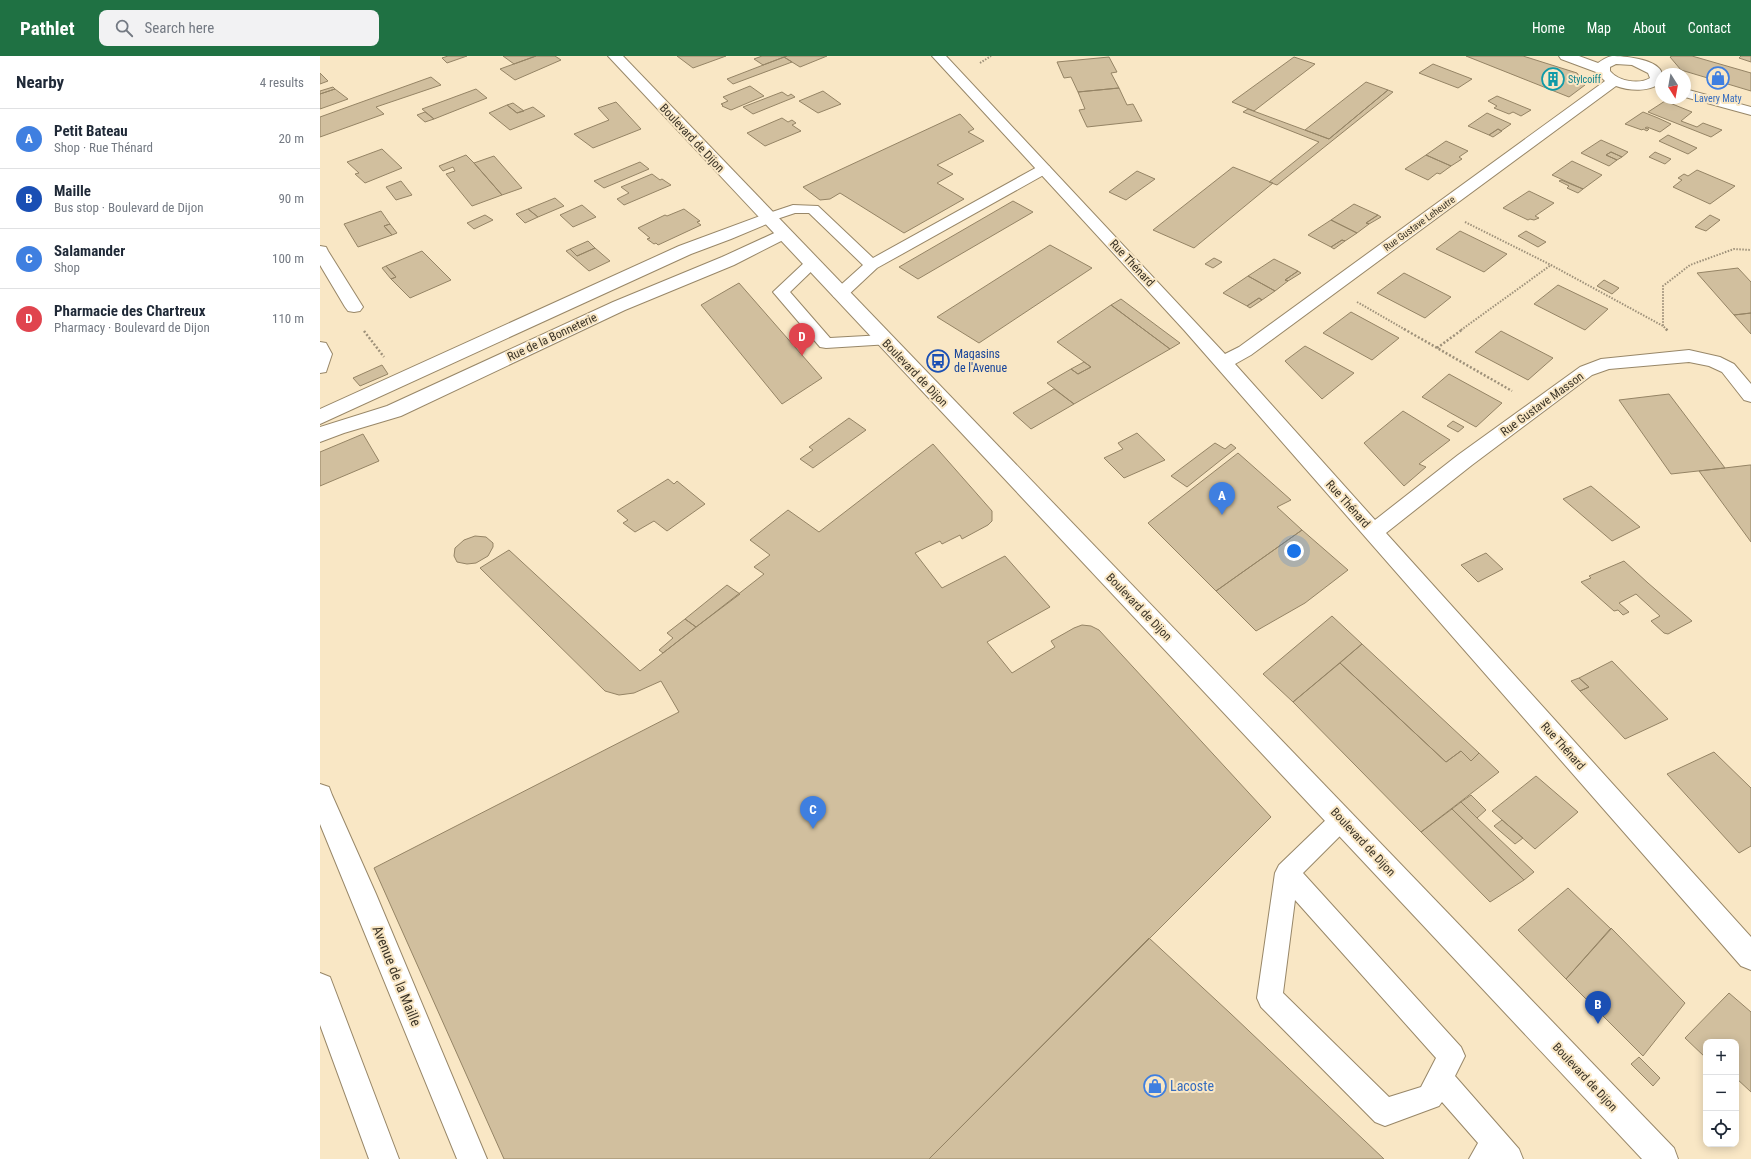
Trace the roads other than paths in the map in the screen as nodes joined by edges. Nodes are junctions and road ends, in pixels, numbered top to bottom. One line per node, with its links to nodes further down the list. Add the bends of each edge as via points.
1 (615, 56): 14 (street, Boulevard de Dijon)
2 (1566, 56): 5 (street)
3 (943, 57): 13 (street, Rue Thénard)
4 (1645, 60): 5 (street, via 1613,60 1603,65); 6 (street)
5 (1599, 62): 7 (street, via 1603,73)
6 (1655, 72)
7 (1614, 81): 8 (street, via 1630,85); 23 (street, Rue Gustave Leheutre, via 1245,351)
8 (1655, 82)
9 (1691, 89): 11 (street)
10 (1691, 95): 11 (street)
11 (1722, 102): 12 (street)
12 (1751, 111)
13 (1044, 169): 18 (lane); 23 (street, Rue Thénard)
14 (768, 218): 15 (street, Boulevard de Dijon); 18 (lane, via 793,209 812,209); 26 (street, Rue de la Bonneterie, via 685,250)
15 (783, 234): 17 (street, Boulevard de Dijon); 27 (street, Rue de la Bonneterie, via 728,261 619,306 394,411)
16 (320, 251): 20 (street)
17 (811, 264): 19 (street, Boulevard de Dijon); 21 (lane, via 781,292 826,343)
18 (872, 264): 19 (lane)
19 (840, 294): 21 (street, Boulevard de Dijon)
20 (354, 307)
21 (884, 340): 30 (street, Boulevard de Dijon)
22 (320, 347): 24 (lane, via 324,354)
23 (1223, 363): 28 (street, Rue Thénard)
24 (320, 368)
25 (1751, 396): 28 (street, Rue Gustave Masson, via 1728,368 1714,361 1689,356 1607,363 1586,371)
26 (320, 418)
27 (320, 435)
28 (1373, 532): 32 (street, Rue Thénard)
29 (320, 794): 37 (street, Avenue de la Maille)
30 (1341, 820): 31 (lane); 38 (street, Boulevard de Dijon)
31 (1287, 873): 34 (lane, via 1452,1056); 34 (lane, via 1270,998 1385,1112 1430,1097)
32 (1751, 957)
33 (320, 987): 36 (street)
34 (1440, 1079): 35 (lane)
35 (1496, 1153)
36 (384, 1159)
37 (472, 1159)
38 (1663, 1159)

